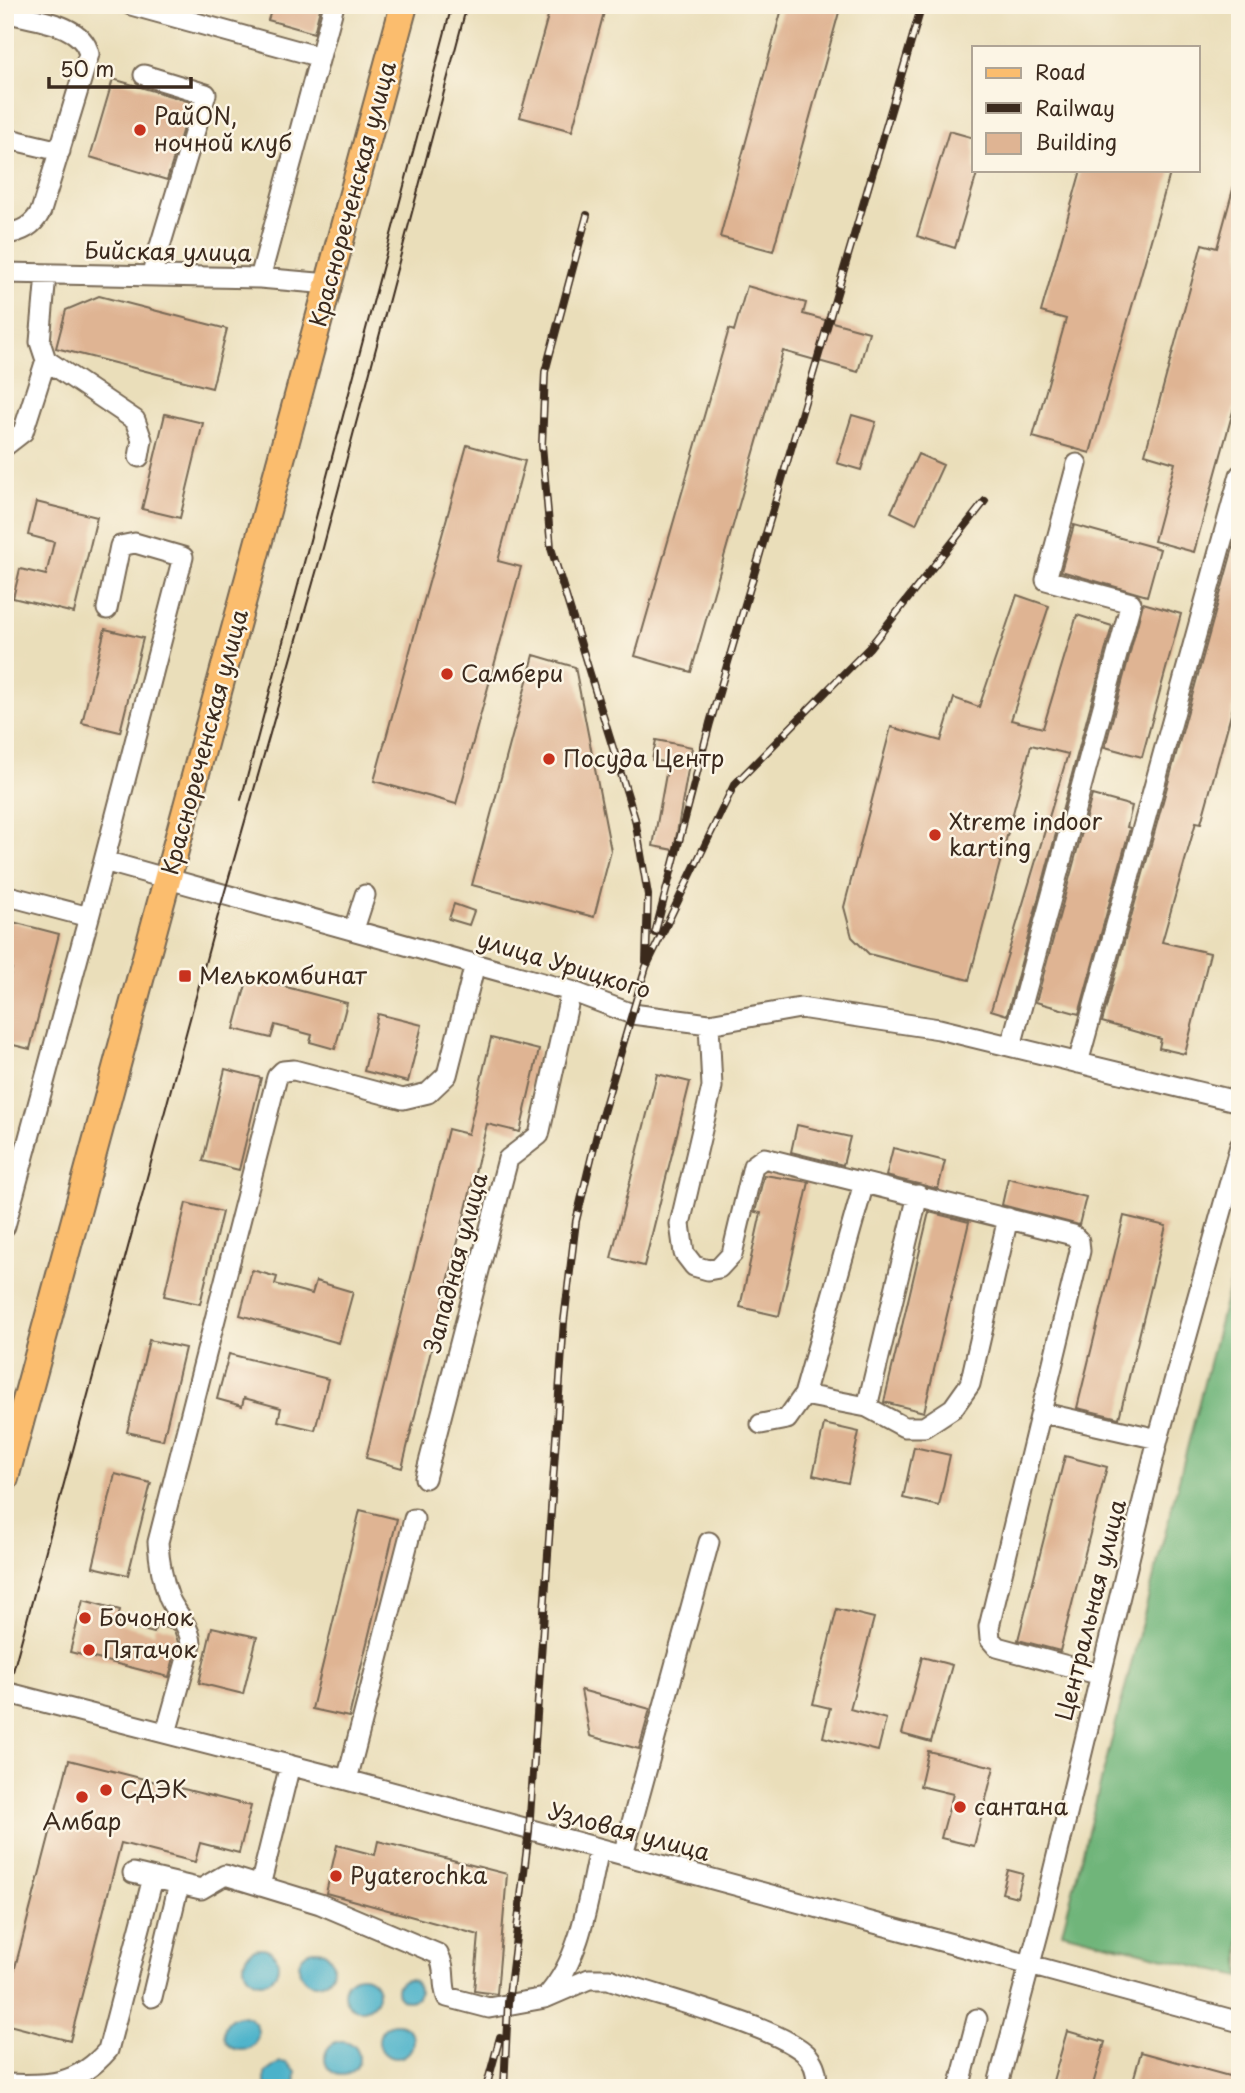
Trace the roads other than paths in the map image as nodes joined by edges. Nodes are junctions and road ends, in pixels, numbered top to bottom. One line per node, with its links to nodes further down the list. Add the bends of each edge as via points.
1 (131, 5): 4 (street)
2 (334, 5): 6 (street)
3 (404, 5): 15 (main road, Краснореченская улица)
4 (163, 9): 6 (street)
5 (5, 12): 9 (street, via 70,30 87,43 87,64)
6 (320, 57): 14 (street)
7 (144, 75): 13 (street, via 206,94)
8 (5, 138): 9 (street)
9 (60, 151): 10 (street, via 36,222)
10 (5, 234)
11 (5, 274): 12 (street, Бийская улица)
12 (46, 274): 13 (street, Бийская улица); 16 (street, via 40,342)
13 (151, 276): 14 (street, Бийская улица)
14 (260, 278): 15 (street, Бийская улица)
15 (329, 284): 23 (main road, Краснореченская улица)
16 (46, 360): 17 (street, via 23,432); 18 (street, via 135,419 142,440)
17 (5, 446)
18 (139, 457)
19 (1077, 464): 31 (street, via 1046,580 1131,603)
20 (1240, 475): 32 (street)
21 (107, 609): 22 (street, via 120,546 135,543 183,557)
22 (104, 861): 23 (street, улица Урицкого); 26 (street)
23 (169, 879): 27 (street, улица Урицкого); 46 (main road, Краснореченская улица)
24 (5, 895): 26 (street)
25 (365, 895): 27 (street)
26 (89, 916): 38 (street)
27 (354, 929): 28 (street, улица Урицкого)
28 (475, 964): 29 (street, улица Урицкого); 52 (street, via 447,1075 428,1093 403,1100 294,1070 283,1070 277,1077 158,1542 159,1564 191,1644)
29 (571, 991): 30 (street, улица Урицкого, via 632,1014); 47 (street, Западная улица, via 540,1135 508,1159)
30 (709, 1024): 31 (street, улица Урицкого, via 800,1008 939,1029); 35 (street, via 712,1087 680,1224 684,1254 694,1266 719,1268 732,1254 753,1166 764,1158)
31 (1011, 1046): 32 (street, улица Урицкого)
32 (1078, 1063): 33 (street, улица Урицкого)
33 (1240, 1102)
34 (1240, 1146): 45 (street, Центральная улица)
35 (864, 1183): 36 (street); 39 (street)
36 (918, 1195): 37 (street); 41 (street)
37 (1008, 1218): 41 (street, via 970,1384 953,1408 924,1427 904,1427); 42 (street, via 1073,1235 1079,1241)
38 (5, 1226)
39 (804, 1395): 40 (street); 43 (street)
40 (835, 1403): 41 (street); 43 (street)
41 (867, 1408)
42 (1043, 1413): 45 (street); 50 (street, via 989,1627 990,1639 997,1647)
43 (787, 1419): 44 (street)
44 (761, 1423)
45 (1158, 1439): 50 (street, Центральная улица)
46 (5, 1478)
47 (425, 1478)
48 (414, 1519): 54 (street)
49 (709, 1542): 56 (street)
50 (1101, 1675): 61 (street, Центральная улица)
51 (5, 1692): 52 (street, Узловая улица)
52 (166, 1733): 53 (street, Узловая улица)
53 (290, 1765): 54 (street, Узловая улица); 60 (street)
54 (346, 1780): 55 (street, Узловая улица)
55 (599, 1849): 56 (street, Узловая улица); 63 (street, via 574,1949 562,1979)
56 (623, 1855): 61 (street, Узловая улица)
57 (133, 1873): 58 (street)
58 (153, 1878): 59 (street); 66 (street, via 108,2050 91,2070 47,2086)
59 (179, 1884): 60 (street, via 201,1889 225,1875); 62 (street)
60 (260, 1886): 63 (street, via 320,1905 438,1954 446,1968 443,1986 447,1997 489,2008)
61 (1030, 1965): 65 (street, Узловая улица); 69 (street, Центральная улица)
62 (152, 1997)
63 (545, 1998): 67 (street, via 579,1982 609,1979 794,2045 811,2060)
64 (977, 2019): 68 (street)
65 (1240, 2022)
66 (5, 2084)
67 (816, 2088)
68 (959, 2088)
69 (997, 2088)

